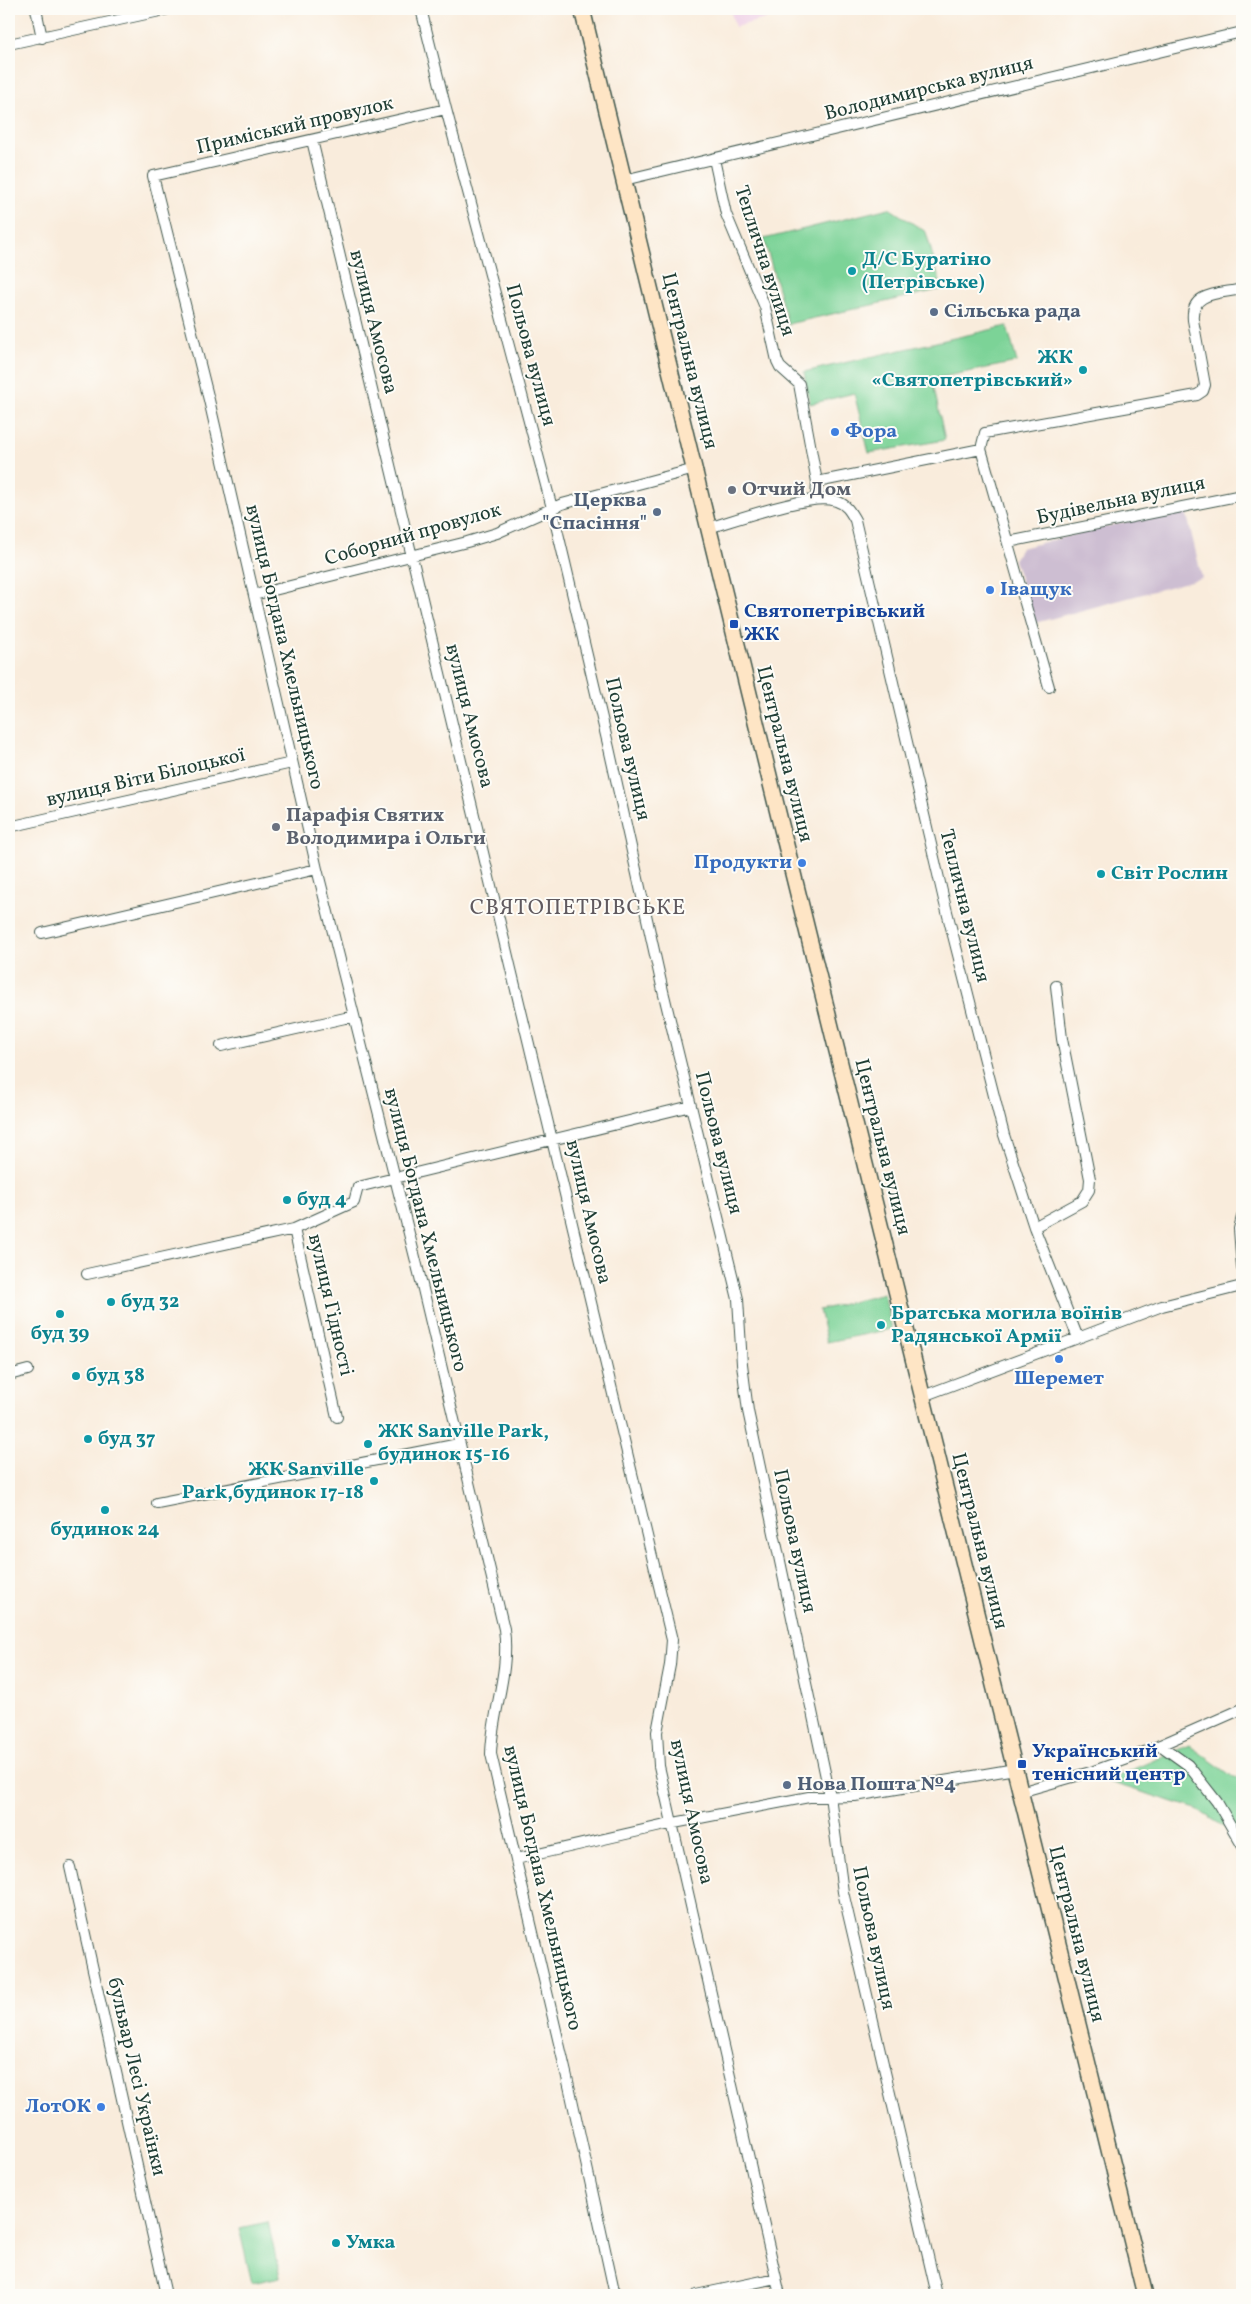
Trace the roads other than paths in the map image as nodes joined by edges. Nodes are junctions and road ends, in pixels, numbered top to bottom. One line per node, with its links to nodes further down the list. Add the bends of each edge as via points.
1 (36, 9): 6 (street)
2 (168, 9): 6 (street)
3 (421, 9): 8 (street, Польова вулиця)
4 (582, 9): 12 (main road, Центральна вулиця)
5 (1242, 32): 10 (street, Володимирська вулиця)
6 (42, 38): 7 (street)
7 (9, 44)
8 (446, 109): 9 (street, Приміський провулок); 19 (street, Польова вулиця)
9 (312, 140): 11 (street, Приміський провулок); 22 (street, вулиця Амосова)
10 (714, 159): 12 (street, Володимирська вулиця); 16 (street, Теплична вулиця, via 726,214 764,307 777,361 799,384)
11 (153, 176): 23 (street, вулиця Богдана Хмельницького)
12 (624, 180): 15 (main road, Центральна вулиця)
13 (1242, 290): 14 (street, via 1200,298 1194,304 1193,320 1205,384 1203,391 985,433)
14 (981, 449): 16 (street); 21 (street)
15 (695, 469): 19 (street, Соборний провулок); 20 (main road, Центральна вулиця)
16 (817, 482): 18 (street, Теплична вулиця)
17 (1242, 495): 21 (street, Будівельна вулиця)
18 (816, 498): 20 (street, Теплична вулиця); 36 (street, Теплична вулиця, via 846,505 854,520 949,919 1004,1135)
19 (552, 508): 22 (street, Соборний провулок, via 497,532); 32 (street, Польова вулиця)
20 (708, 528): 44 (main road, Центральна вулиця)
21 (1008, 542): 24 (street)
22 (412, 557): 23 (street, Соборний провулок); 33 (street, вулиця Амосова)
23 (254, 595): 25 (street, вулиця Богдана Хмельницького)
24 (1049, 687)
25 (292, 763): 26 (street, вулиця Віти Білоцької); 27 (street, вулиця Богдана Хмельницького)
26 (9, 827)
27 (317, 869): 28 (street); 30 (street, вулиця Богдана Хмельницького)
28 (42, 933)
29 (1056, 986): 36 (street, via 1062,1039 1090,1184 1082,1200)
30 (354, 1016): 31 (street); 34 (street, вулиця Богдана Хмельницького)
31 (221, 1046)
32 (691, 1106): 33 (street); 52 (street, Польова вулиця, via 738,1299 748,1411)
33 (553, 1140): 34 (street); 53 (street, вулиця Амосова, via 672,1640 656,1747)
34 (395, 1178): 37 (street, вулиця Гідності, via 358,1186 354,1202); 46 (street, вулиця Богдана Хмельницького)
35 (1242, 1217): 38 (street, via 1239,1229)
36 (1034, 1227): 41 (street, Теплична вулиця)
37 (294, 1229): 39 (street); 45 (street, вулиця Гідності)
38 (1242, 1268)
39 (87, 1274)
40 (1242, 1286): 41 (street, via 1162,1306)
41 (1078, 1338): 44 (street)
42 (28, 1370): 43 (street)
43 (9, 1375)
44 (923, 1396): 50 (main road, Центральна вулиця)
45 (337, 1417)
46 (460, 1444): 47 (street); 55 (street, вулиця Богдана Хмельницького, via 506,1642 506,1668 491,1754)
47 (158, 1503)
48 (1242, 1709): 49 (street)
49 (1160, 1745): 51 (street, via 1094,1771); 54 (street, via 1188,1765 1217,1802)
50 (1015, 1769): 51 (main road, Центральна вулиця); 52 (street, via 855,1796)
51 (1020, 1792): 63 (main road, Центральна вулиця)
52 (830, 1796): 53 (street, via 809,1797); 62 (street, Польова вулиця, via 843,1892)
53 (674, 1823): 55 (street); 57 (street, вулиця Амосова)
54 (1242, 1845)
55 (516, 1859): 59 (street, вулиця Богдана Хмельницького)
56 (70, 1867): 58 (street, бульвар Лесі Українки)
57 (776, 2278): 60 (street); 61 (street, вулиця Амосова)
58 (166, 2295)
59 (614, 2295)
60 (696, 2295)
61 (780, 2295)
62 (937, 2295)
63 (1145, 2295)

